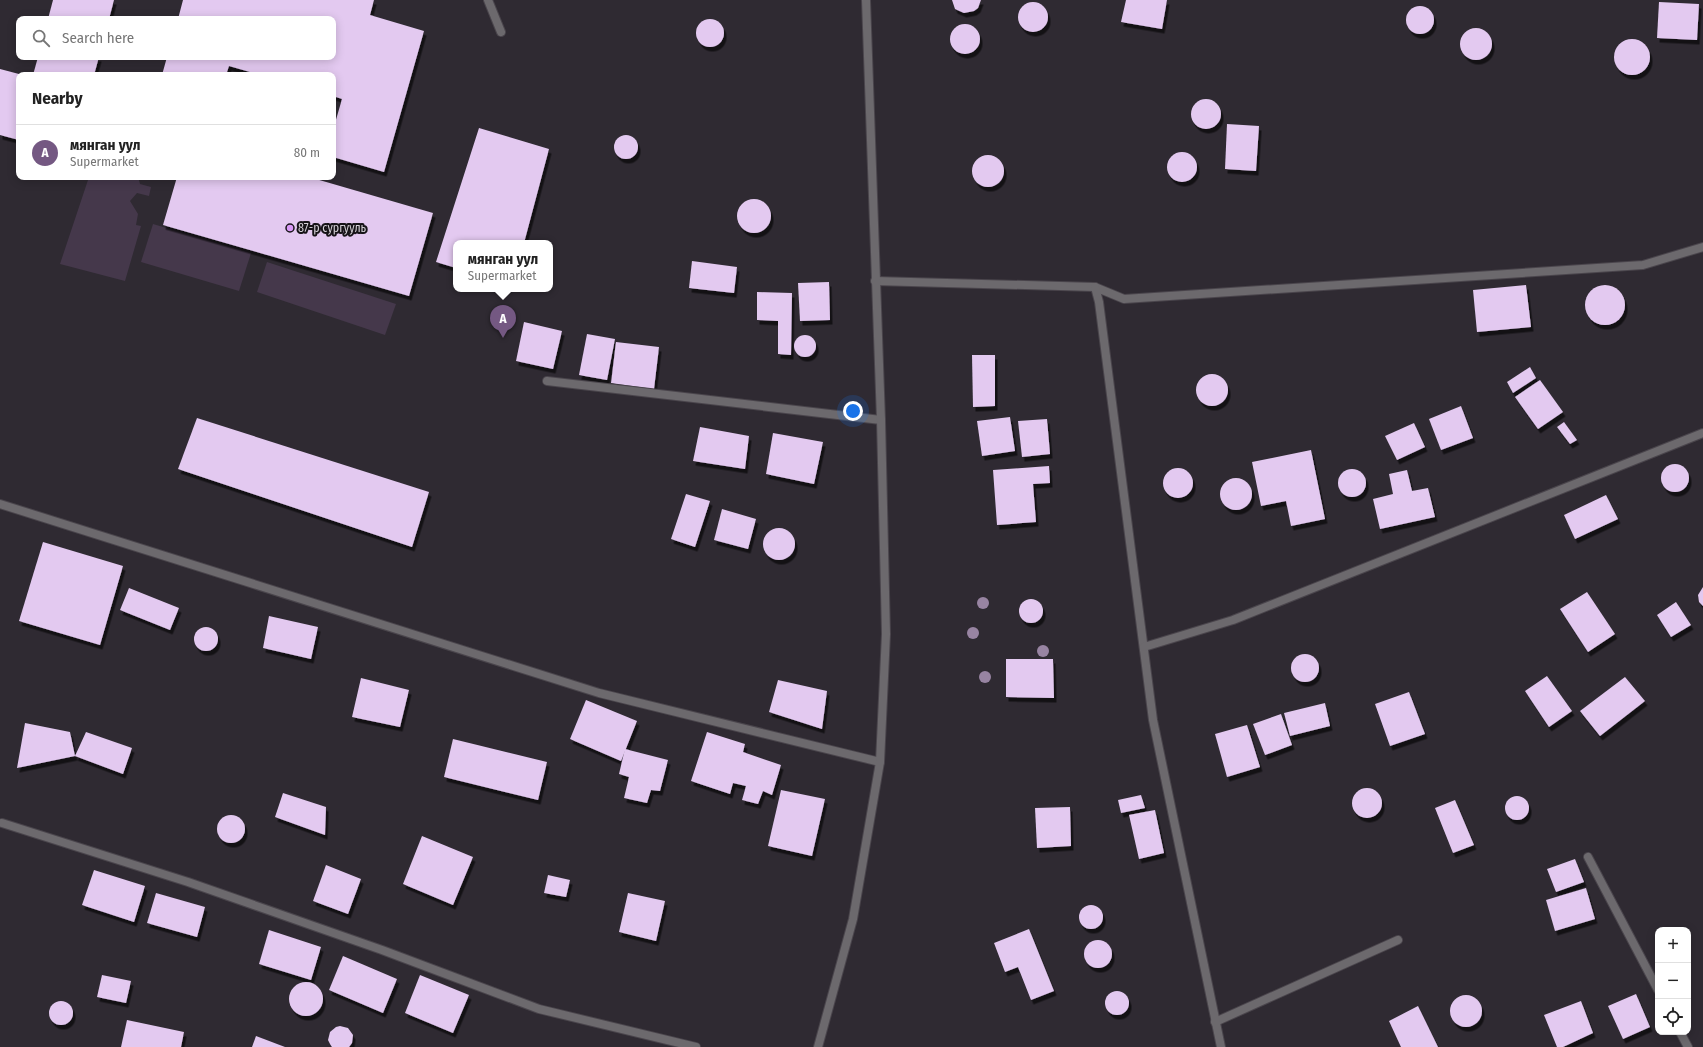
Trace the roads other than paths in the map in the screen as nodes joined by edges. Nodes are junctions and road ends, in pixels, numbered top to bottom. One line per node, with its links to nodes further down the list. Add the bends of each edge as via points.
1 (488, 0): 3 (street)
2 (866, 0): 5 (street)
3 (501, 32)
4 (1703, 247): 6 (street, via 1643,265 1124,299)
5 (875, 281): 6 (street); 8 (street)
6 (1095, 287): 11 (street)
7 (547, 381): 8 (street)
8 (881, 420): 12 (street, via 886,634)
9 (1703, 433): 11 (street, via 1232,620)
10 (0, 504): 12 (street, via 599,693)
11 (1144, 648): 17 (street, via 1153,720)
12 (880, 762): 20 (street, via 853,919)
13 (2, 823): 19 (street, via 188,882 382,950 539,1009)
14 (1588, 857): 16 (street)
15 (1398, 940): 17 (street)
16 (1655, 984)
17 (1215, 1022): 21 (street)
18 (1682, 1035): 22 (street)
19 (696, 1047)
20 (818, 1047)
21 (1221, 1047)
22 (1688, 1047)

